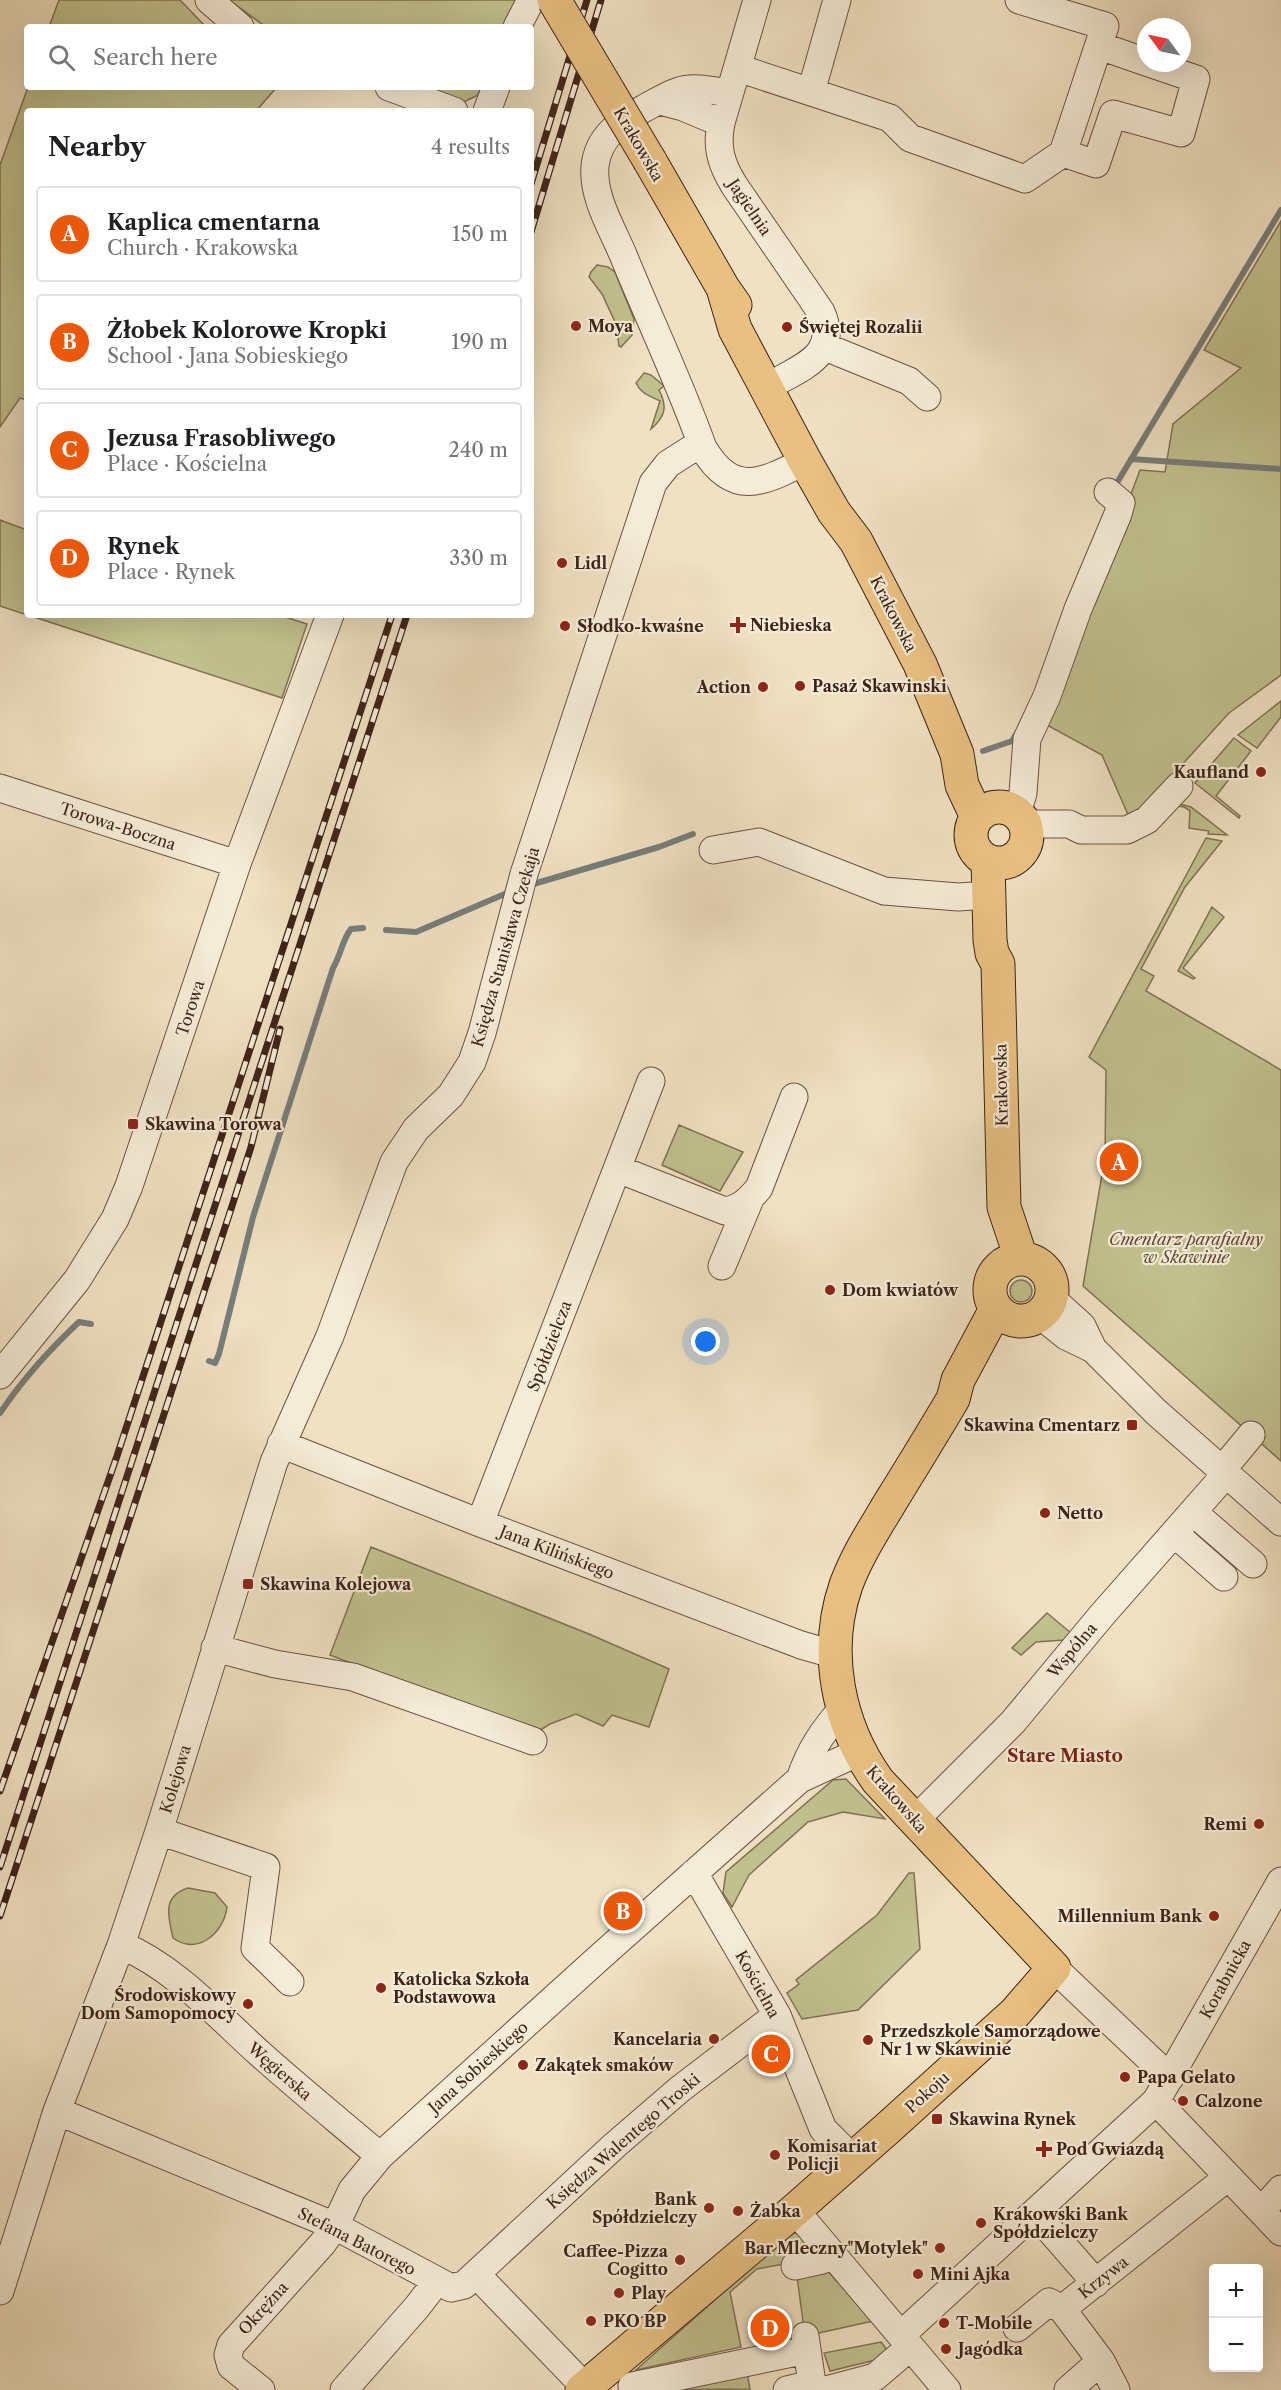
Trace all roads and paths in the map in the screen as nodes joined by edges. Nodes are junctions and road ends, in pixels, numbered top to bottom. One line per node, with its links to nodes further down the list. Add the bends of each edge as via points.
1 (209, 0): 7 (street)
2 (531, 0): 8 (street)
3 (554, 0): 23 (main road, Krakowska, bridge)
4 (757, 0): 12 (street, Jagielnia)
5 (837, 0): 15 (street)
6 (1019, 0): 9 (street, via 1105,26)
7 (237, 24)
8 (519, 24)
9 (1100, 46): 10 (street); 17 (street)
10 (1137, 59)
11 (1175, 72): 20 (street, via 1196,79 1181,133)
12 (734, 81): 15 (street); 16 (street, via 680,90); 21 (street, Jagielnia)
13 (397, 90): 18 (street)
14 (494, 90): 19 (street)
15 (810, 92): 22 (street, via 890,118 910,138 1025,179)
16 (660, 101): 21 (street); 27 (street, via 620,122 609,133 597,159 595,177 604,211)
17 (1081, 103): 20 (street); 22 (street)
18 (446, 108)
19 (488, 108)
20 (1113, 114): 22 (street, via 1096,164)
21 (721, 123): 24 (street, Jagielnia, via 718,138 724,169 821,312 826,331)
22 (1063, 153)
23 (723, 288): 25 (main road, Krakowska, via 745,319); 28 (main road, Krakowska, via 735,329)
24 (823, 346): 25 (street, via 813,360); 26 (street, via 909,381)
25 (778, 381): 30 (main road, Krakowska, via 844,506)
26 (927, 397)
27 (701, 443): 28 (street, via 721,471 741,481 769,480); 48 (street, Księdza Stanisława Czekaja, via 668,464 653,483 524,874 472,1062 451,1095 416,1129 394,1162 327,1344)
28 (805, 461): 30 (main road, Krakowska)
29 (1108, 492): 34 (street, via 1121,504 1118,514 1027,740 1023,793)
30 (856, 541): 34 (main road, Krakowska, via 920,664 957,754 962,785)
31 (329, 618): 36 (street, Torowa)
32 (1179, 786): 34 (street, via 1147,820 1127,830 1081,830 1059,842)
33 (0, 788): 36 (street, Torowa-Boczna)
34 (1005, 832): 37 (main road, Krakowska); 38 (main road, Krakowska, via 1007,940)
35 (713, 849): 37 (street, via 759,842 884,891 958,897)
36 (237, 864): 46 (street, Torowa, via 115,1219 77,1280)
37 (989, 895): 38 (main road, Krakowska, via 990,940)
38 (998, 964): 43 (main road, Krakowska, via 1004,1206 996,1233)
39 (651, 1081): 41 (street, Spółdzielcza)
40 (794, 1098): 42 (street, via 759,1188)
41 (618, 1169): 42 (street, via 725,1210); 52 (street, Spółdzielcza)
42 (750, 1199): 44 (street)
43 (1011, 1262): 45 (main road, via 990,1282 989,1291); 45 (main road, via 1031,1260 1046,1271 1052,1288)
44 (722, 1266)
45 (1025, 1311): 49 (street, via 1082,1326 1093,1349); 57 (main road, Krakowska, via 958,1380 953,1399 858,1557 840,1605)
46 (0, 1375)
47 (1251, 1436): 49 (street, Wspólna)
48 (281, 1444): 52 (street, Jana Kilińskiego); 56 (street, Kolejowa)
49 (1224, 1472): 50 (street, Wspólna); 51 (street)
50 (1193, 1512): 53 (street, Wspólna); 54 (street)
51 (1281, 1522)
52 (480, 1523): 57 (street, Jana Kilińskiego)
53 (1174, 1533): 55 (street); 62 (street, Wspólna, via 1013,1722 926,1809)
54 (1253, 1564)
55 (1224, 1577)
56 (215, 1648): 59 (street, via 275,1664 353,1677); 63 (street, Kolejowa)
57 (836, 1655): 58 (main road, Krakowska)
58 (843, 1708): 60 (main road, Krakowska); 61 (street, Jana Sobieskiego, via 821,1734)
59 (533, 1741)
60 (859, 1752): 61 (street, Jana Sobieskiego); 62 (main road, Krakowska, via 878,1781)
61 (800, 1779): 64 (street, Jana Sobieskiego)
62 (912, 1818): 67 (main road, Krakowska)
63 (159, 1831): 66 (street, Kolejowa); 68 (street, via 266,1867 255,1948)
64 (694, 1873): 69 (street, Kościelna); 73 (street, Jana Sobieskiego)
65 (1281, 1881): 70 (street, Korabnicka)
66 (121, 1945): 72 (street, Kolejowa); 73 (street, Węgierska, via 153,1960)
67 (1054, 1968): 70 (street); 74 (main road, Pokoju, via 1015,2013)
68 (290, 1982)
69 (777, 2015): 74 (street, Kościelna, via 823,2129); 84 (street, Księdza Walentego Troski, via 680,2089)
70 (1170, 2078): 71 (street, Korabnicka)
71 (1156, 2101): 75 (street); 79 (street, Korabnicka)
72 (57, 2111): 80 (street, Stefana Batorego); 87 (street, Kolejowa)
73 (380, 2156): 80 (street, Jana Sobieskiego, via 352,2190)
74 (852, 2159): 77 (main road, Pokoju)
75 (1228, 2177): 78 (street); 86 (street, Krzywa)
76 (1281, 2189): 78 (street)
77 (795, 2210): 90 (street); 93 (main road, Pokoju)
78 (1261, 2211): 81 (street)
79 (1035, 2213): 86 (street); 90 (street, Korabnicka)
80 (335, 2226): 85 (street, Stefana Batorego); 94 (street, Okrężna, via 231,2345 231,2366)
81 (1281, 2232)
82 (822, 2260): 83 (street)
83 (795, 2266)
84 (476, 2274): 85 (street, Stefana Batorego, via 464,2285 451,2288); 93 (street)
85 (437, 2281): 95 (street)
86 (1096, 2283): 88 (street, Krzywa)
87 (0, 2291)
88 (1062, 2309): 89 (street, via 1049,2302); 91 (street, Krzywa)
89 (1017, 2328)
90 (901, 2344): 99 (street, Korabnicka, via 875,2377); 100 (street)
91 (1101, 2361): 101 (street); 102 (street, Krzywa)
92 (632, 2386): 98 (street, via 806,2343)
93 (591, 2387)
94 (261, 2390)
95 (344, 2390)
96 (787, 2390): 97 (street)
97 (806, 2390)
98 (813, 2390)
99 (826, 2390)
100 (947, 2390)
101 (1068, 2390)
102 (1116, 2390)

